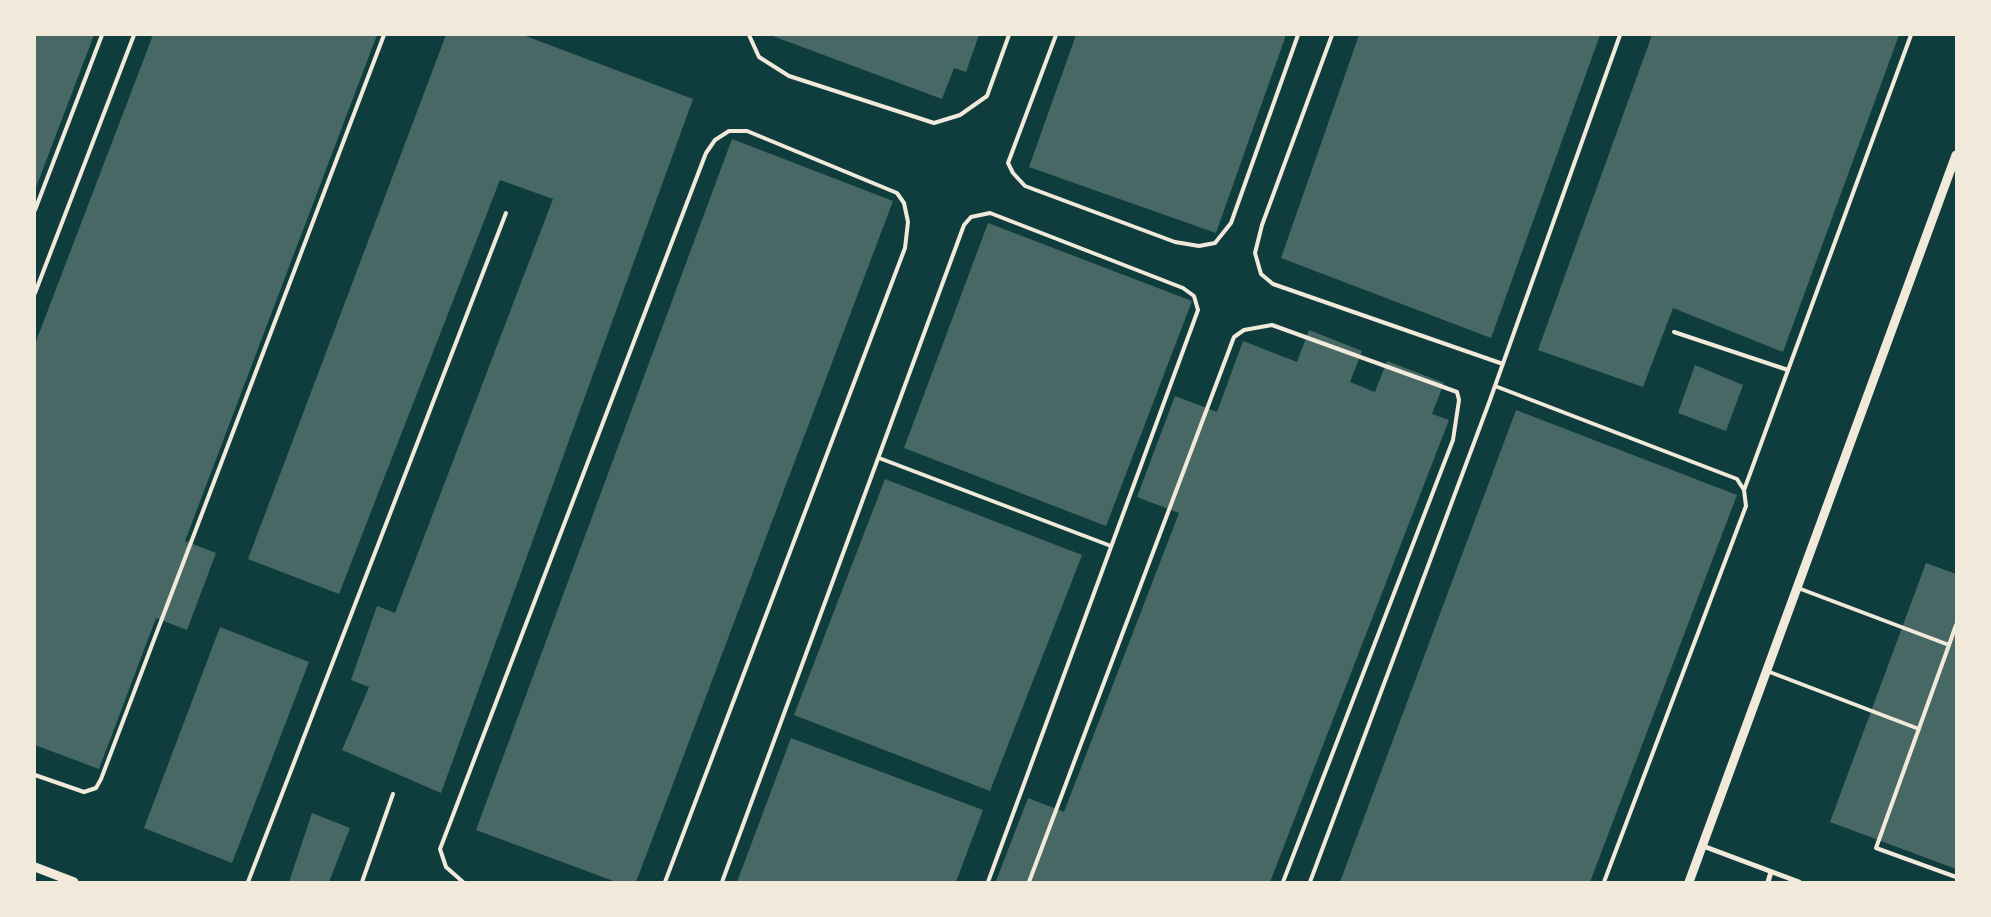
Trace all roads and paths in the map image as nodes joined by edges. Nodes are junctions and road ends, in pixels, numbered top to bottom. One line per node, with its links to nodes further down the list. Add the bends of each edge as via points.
1 (102, 35): 12 (lane)
2 (134, 35): 14 (lane)
3 (384, 35): 27 (lane, via 101,779 96,788 84,792)
4 (749, 35): 5 (lane, via 759,57 789,76 934,123 960,115 987,96)
5 (1009, 35)
6 (1056, 35): 7 (lane, via 1008,164 1013,173 1025,186 1175,242 1199,246 1215,243 1230,222)
7 (1298, 35)
8 (1332, 35): 16 (lane, via 1262,225 1255,253 1261,274 1273,284)
9 (1620, 35): 16 (lane)
10 (1911, 35): 17 (lane)
11 (1956, 155): 22 (street)
12 (35, 210)
13 (506, 213): 34 (lane)
14 (35, 294)
15 (1674, 332): 17 (lane)
16 (1503, 364): 18 (lane)
17 (1788, 370): 20 (lane)
18 (1495, 386): 20 (lane, via 1737,479); 42 (lane)
19 (879, 458): 21 (lane); 21 (lane, via 964,225 972,217 990,213 1184,288 1197,303 1198,310); 38 (lane)
20 (1744, 490): 43 (lane, via 1746,506)
21 (1111, 546): 39 (lane)
22 (1798, 588): 24 (lane); 25 (street)
23 (1956, 625): 24 (lane)
24 (1949, 645): 26 (lane)
25 (1767, 671): 26 (lane); 29 (street)
26 (1919, 729): 32 (lane, via 1876,848)
27 (35, 774)
28 (393, 794): 35 (lane)
29 (1703, 846): 31 (street); 44 (street)
30 (35, 867): 33 (street)
31 (1771, 872): 45 (street); 46 (street)
32 (1956, 877)
33 (74, 882)
34 (248, 882)
35 (362, 882)
36 (462, 882): 37 (lane, via 446,867 440,848 706,153 715,140 729,132 747,132 897,193 904,203 908,222 905,248)
37 (665, 882)
38 (722, 882)
39 (988, 882)
40 (1029, 882): 41 (lane, via 1234,337 1244,330 1272,325 1457,392 1459,400 1453,440)
41 (1283, 882)
42 (1310, 882)
43 (1604, 882)
44 (1689, 882)
45 (1768, 882)
46 (1799, 882)

